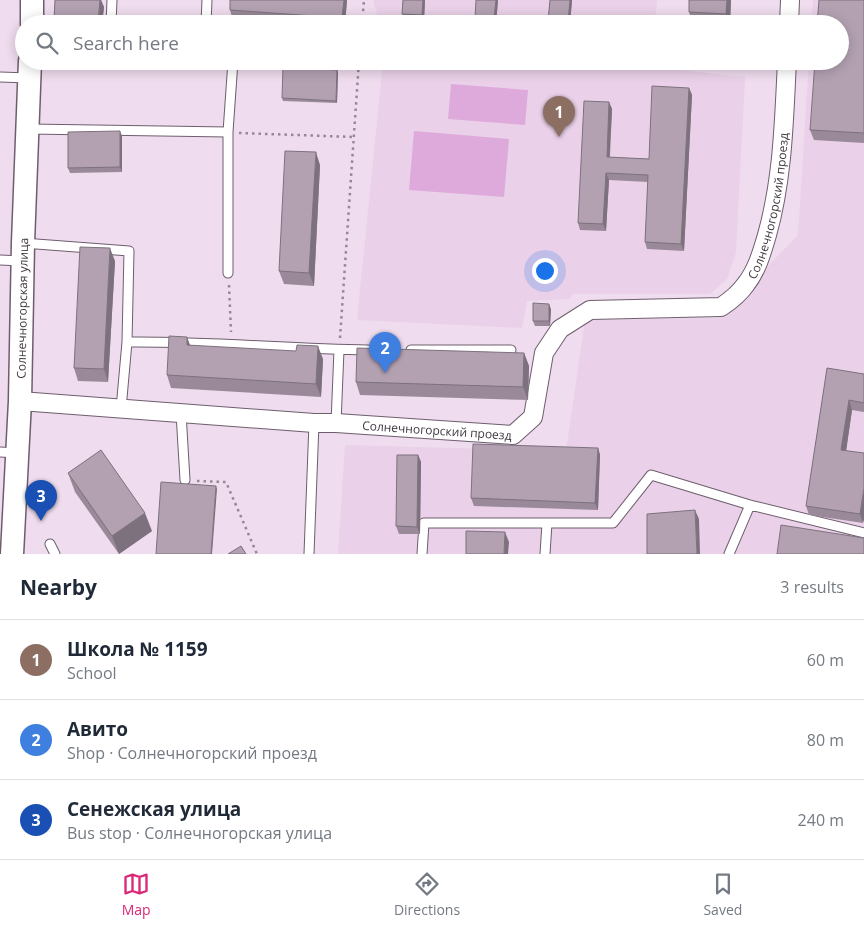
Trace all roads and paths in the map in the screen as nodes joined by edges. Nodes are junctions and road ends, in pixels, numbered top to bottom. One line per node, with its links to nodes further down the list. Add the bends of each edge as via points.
1 (112, 0): 5 (lane)
2 (207, 0): 6 (lane)
3 (364, 0): 7 (path)
4 (790, 0): 8 (street)
5 (111, 15)
6 (206, 15)
7 (363, 15)
8 (789, 15)
9 (30, 70): 13 (lane); 14 (street, Солнечногорская улица)
10 (232, 70): 15 (lane)
11 (358, 70): 16 (path)
12 (787, 70): 30 (street, Солнечногорский проезд, via 783,146 770,224 747,284 733,299 721,307 590,310 560,328 544,353 533,416 513,435)
13 (0, 77)
14 (27, 129): 15 (lane); 17 (street, Солнечногорская улица)
15 (228, 132): 16 (path); 19 (lane)
16 (354, 137): 22 (path)
17 (23, 252): 18 (lane); 20 (lane, via 129,251); 26 (street, Солнечногорская улица)
18 (0, 260)
19 (228, 274): 21 (path)
20 (127, 342): 21 (lane); 27 (lane)
21 (231, 344): 22 (lane)
22 (339, 350): 23 (lane); 30 (lane)
23 (377, 350)
24 (406, 350): 25 (lane)
25 (511, 350)
26 (20, 401): 27 (street, Солнечногорский проезд); 31 (street, Солнечногорская улица)
27 (121, 409): 28 (street, Солнечногорский проезд)
28 (181, 413): 29 (street, Солнечногорский проезд); 32 (lane)
29 (314, 423): 30 (street, Солнечногорский проезд); 40 (lane)
30 (336, 423)
31 (8, 453): 37 (street, Солнечногорская улица)
32 (185, 480): 39 (path, via 226,482)
33 (750, 505): 34 (lane, via 651,475 613,523); 35 (lane); 43 (lane)
34 (547, 523): 41 (lane, via 424,523); 42 (lane)
35 (864, 533)
36 (50, 544): 38 (lane)
37 (12, 554)
38 (55, 554)
39 (257, 554)
40 (309, 554)
41 (422, 554)
42 (545, 554)
43 (729, 554)

